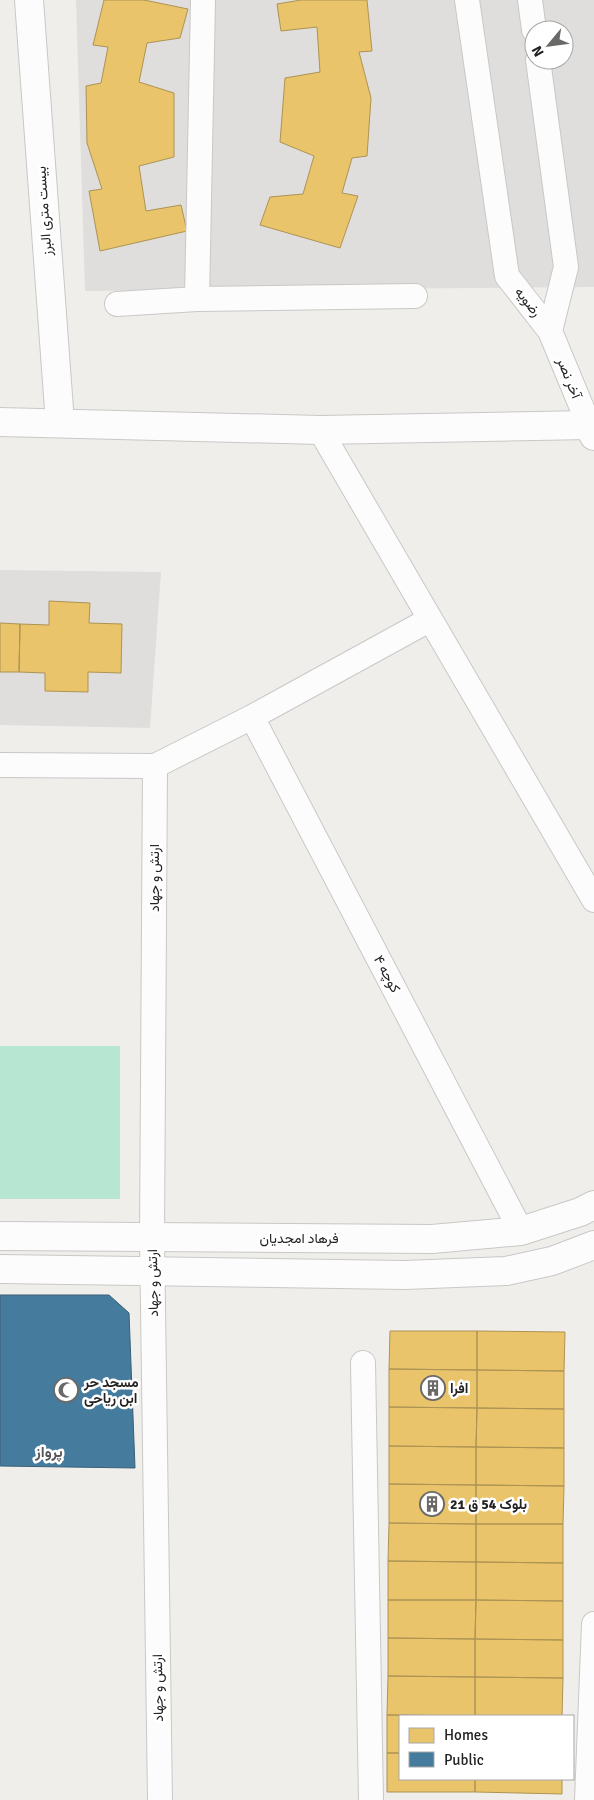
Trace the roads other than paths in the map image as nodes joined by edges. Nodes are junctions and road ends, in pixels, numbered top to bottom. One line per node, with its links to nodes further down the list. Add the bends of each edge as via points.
1 (29, 0): 12 (street, بیست متری البرز)
2 (204, 0): 8 (street)
3 (467, 0): 10 (street, رضویه, via 507,276)
4 (530, 0): 5 (street)
5 (533, 20)
6 (539, 70): 10 (street, رضویه, via 566,267)
7 (415, 296): 8 (street)
8 (197, 299): 9 (street)
9 (116, 304)
10 (550, 331): 14 (street, آخر نصر)
11 (0, 422): 12 (street)
12 (60, 422): 13 (street)
13 (320, 430): 14 (street); 15 (street)
14 (591, 430)
15 (430, 620): 16 (street); 19 (street)
16 (252, 717): 18 (street); 21 (street, کوچه ۴)
17 (0, 765): 18 (street)
18 (155, 766): 23 (street, ارتش و جهاد)
19 (594, 900)
20 (594, 1205): 21 (street, فرهاد امجدیان)
21 (521, 1231): 23 (street, فرهاد امجدیان, via 432,1238)
22 (0, 1236): 23 (street, فرهاد امجدیان)
23 (152, 1237): 26 (street, ارتش و جهاد)
24 (594, 1245): 26 (street, via 552,1261 506,1271 405,1275)
25 (0, 1269): 26 (street)
26 (153, 1272): 29 (street, ارتش و جهاد)
27 (363, 1363): 30 (street)
28 (594, 1624): 31 (street)
29 (160, 1800)
30 (371, 1800)
31 (587, 1800)

